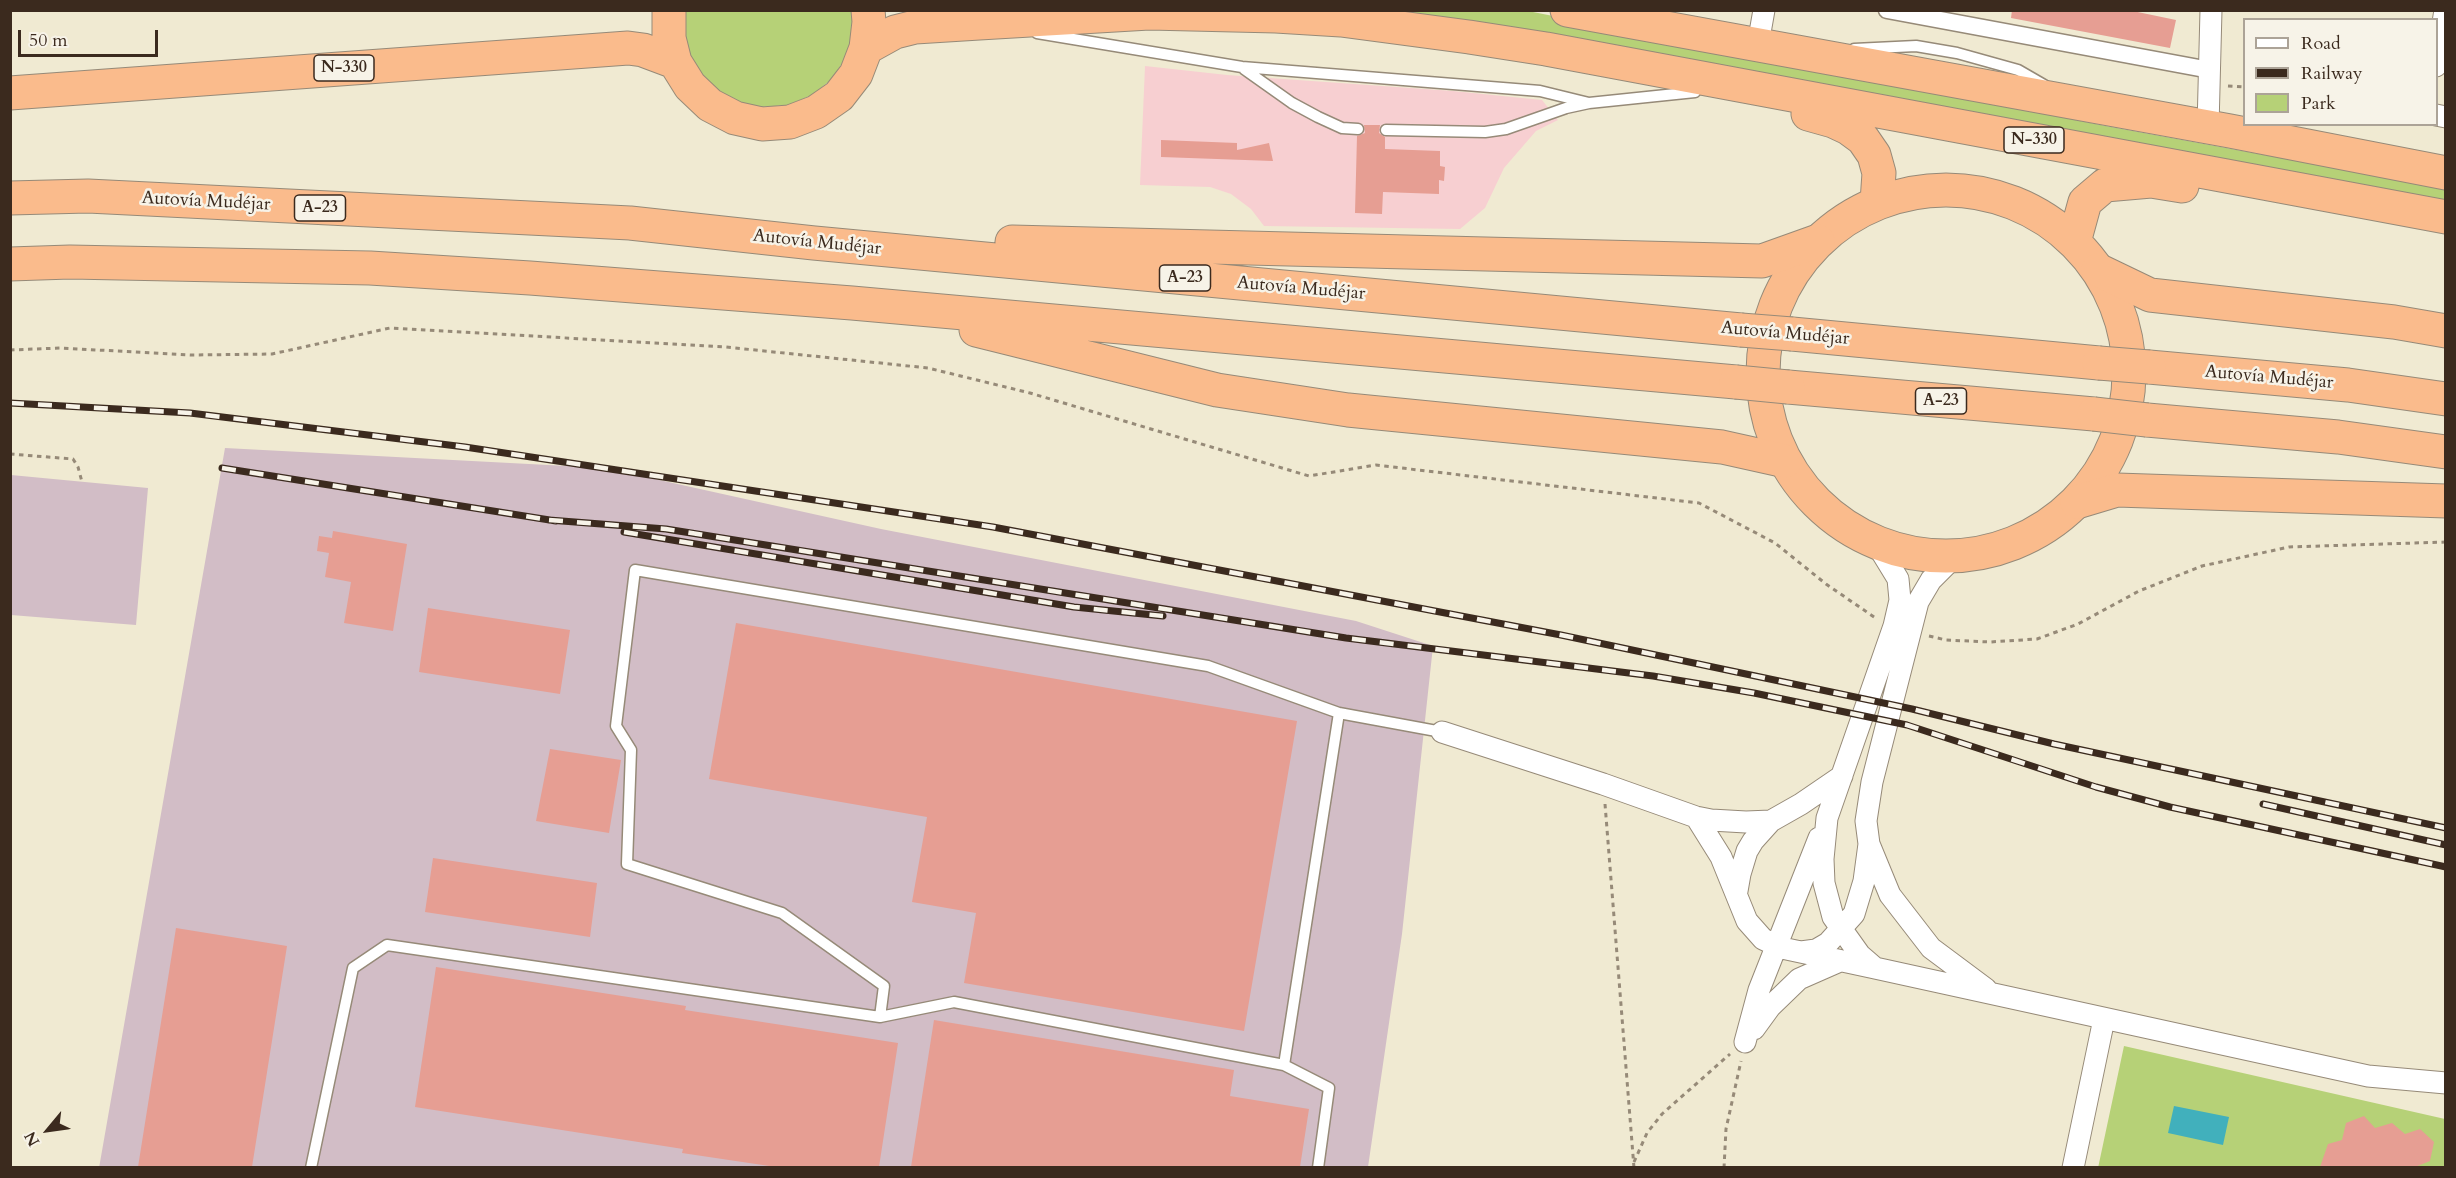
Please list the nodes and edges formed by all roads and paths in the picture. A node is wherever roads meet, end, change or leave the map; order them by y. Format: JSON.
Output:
{"nodes":[{"id":1,"x":669,"y":10,"type":"edge"},
{"id":2,"x":868,"y":10,"type":"edge"},
{"id":3,"x":1567,"y":10,"type":"edge"},
{"id":4,"x":1764,"y":10,"type":"edge"},
{"id":5,"x":1887,"y":10,"type":"edge"},
{"id":6,"x":2211,"y":10,"type":"edge"},
{"id":7,"x":2445,"y":10,"type":"edge"},
{"id":8,"x":1682,"y":20,"type":"edge"},
{"id":9,"x":979,"y":23,"type":"junction"},
{"id":10,"x":1758,"y":44,"type":"junction"},
{"id":11,"x":866,"y":48,"type":"junction"},
{"id":12,"x":2438,"y":54,"type":"edge"},
{"id":13,"x":675,"y":62,"type":"junction"},
{"id":14,"x":1622,"y":64,"type":"junction"},
{"id":15,"x":1242,"y":67,"type":"junction"},
{"id":16,"x":2210,"y":70,"type":"junction"},
{"id":17,"x":1695,"y":92,"type":"junction"},
{"id":18,"x":10,"y":93,"type":"edge"},
{"id":19,"x":1590,"y":103,"type":"junction"},
{"id":20,"x":2208,"y":127,"type":"junction"},
{"id":21,"x":1358,"y":129,"type":"dead end"},
{"id":22,"x":1386,"y":130,"type":"dead end"},
{"id":23,"x":2445,"y":173,"type":"edge"},
{"id":24,"x":10,"y":198,"type":"edge"},
{"id":25,"x":1877,"y":202,"type":"junction"},
{"id":26,"x":2445,"y":217,"type":"edge"},
{"id":27,"x":630,"y":223,"type":"junction"},
{"id":28,"x":2445,"y":235,"type":"edge"},
{"id":29,"x":1818,"y":241,"type":"junction"},
{"id":30,"x":2074,"y":242,"type":"junction"},
{"id":31,"x":10,"y":264,"type":"edge"},
{"id":32,"x":2098,"y":270,"type":"junction"},
{"id":33,"x":852,"y":303,"type":"junction"},
{"id":34,"x":2445,"y":331,"type":"edge"},
{"id":35,"x":10,"y":350,"type":"edge"},
{"id":36,"x":2445,"y":399,"type":"edge"},
{"id":37,"x":2445,"y":452,"type":"edge"},
{"id":38,"x":10,"y":454,"type":"edge"},
{"id":39,"x":1785,"y":461,"type":"junction"},
{"id":40,"x":82,"y":482,"type":"dead end"},
{"id":41,"x":2445,"y":501,"type":"edge"},
{"id":42,"x":2077,"y":502,"type":"junction"},
{"id":43,"x":2445,"y":542,"type":"edge"},
{"id":44,"x":1876,"y":543,"type":"junction"},
{"id":45,"x":1954,"y":557,"type":"junction"},
{"id":46,"x":1902,"y":629,"type":"junction"},
{"id":47,"x":1339,"y":713,"type":"junction"},
{"id":48,"x":1442,"y":732,"type":"joint"},
{"id":49,"x":1842,"y":776,"type":"junction"},
{"id":50,"x":1603,"y":784,"type":"junction"},
{"id":51,"x":1696,"y":817,"type":"junction"},
{"id":52,"x":1827,"y":818,"type":"junction"},
{"id":53,"x":1771,"y":821,"type":"junction"},
{"id":54,"x":1869,"y":844,"type":"junction"},
{"id":55,"x":1737,"y":897,"type":"junction"},
{"id":56,"x":1841,"y":931,"type":"junction"},
{"id":57,"x":1777,"y":946,"type":"junction"},
{"id":58,"x":1798,"y":952,"type":"junction"},
{"id":59,"x":1840,"y":961,"type":"junction"},
{"id":60,"x":1875,"y":968,"type":"junction"},
{"id":61,"x":1991,"y":993,"type":"junction"},
{"id":62,"x":880,"y":1017,"type":"junction"},
{"id":63,"x":2104,"y":1019,"type":"junction"},
{"id":64,"x":1745,"y":1042,"type":"junction"},
{"id":65,"x":1284,"y":1065,"type":"junction"},
{"id":66,"x":2445,"y":1083,"type":"edge"},
{"id":67,"x":1634,"y":1162,"type":"junction"},
{"id":68,"x":311,"y":1167,"type":"edge"},
{"id":69,"x":1318,"y":1167,"type":"edge"},
{"id":70,"x":1634,"y":1167,"type":"edge"},
{"id":71,"x":1724,"y":1167,"type":"edge"},
{"id":72,"x":2073,"y":1167,"type":"edge"}],
"edges":[{"from":1,"to":13,"type":"highway"},
{"from":2,"to":11,"type":"highway"},
{"from":3,"to":8,"type":"highway","number":"N-330"},
{"from":4,"to":10,"type":"street"},
{"from":5,"to":16,"type":"street"},
{"from":6,"to":16,"type":"street"},
{"from":7,"to":12,"type":"street"},
{"from":8,"to":10,"type":"highway","number":"N-330"},
{"from":9,"to":11,"type":"highway","number":"N-330"},
{"from":9,"to":14,"type":"highway","number":"N-330"},
{"from":9,"to":15,"type":"lane"},
{"from":10,"to":20,"type":"highway","number":"N-330"},
{"from":11,"to":13,"type":"highway"},
{"from":13,"to":18,"type":"highway","number":"N-330"},
{"from":14,"to":17,"type":"highway"},
{"from":14,"to":26,"type":"highway","number":"N-330"},
{"from":15,"to":19,"type":"lane"},
{"from":15,"to":21,"type":"lane"},
{"from":16,"to":20,"type":"street"},
{"from":17,"to":19,"type":"lane"},
{"from":17,"to":25,"type":"highway"},
{"from":19,"to":22,"type":"lane"},
{"from":20,"to":23,"type":"highway","number":"N-330"},
{"from":24,"to":27,"type":"highway","name":"Autovía Mudéjar","number":"A-23"},
{"from":25,"to":29,"type":"highway"},
{"from":25,"to":30,"type":"highway"},
{"from":27,"to":29,"type":"highway"},
{"from":27,"to":36,"type":"highway","name":"Autovía Mudéjar","number":"A-23","bridge":true},
{"from":28,"to":30,"type":"highway"},
{"from":29,"to":39,"type":"highway"},
{"from":30,"to":32,"type":"highway"},
{"from":31,"to":33,"type":"highway","number":"A-23"},
{"from":32,"to":34,"type":"highway"},
{"from":32,"to":42,"type":"highway"},
{"from":33,"to":37,"type":"highway","number":"A-23","bridge":true},
{"from":33,"to":39,"type":"highway"},
{"from":35,"to":46,"type":"path"},
{"from":38,"to":40,"type":"path"},
{"from":39,"to":44,"type":"highway"},
{"from":41,"to":42,"type":"highway"},
{"from":42,"to":45,"type":"highway"},
{"from":43,"to":46,"type":"path"},
{"from":44,"to":45,"type":"highway"},
{"from":44,"to":46,"type":"street"},
{"from":45,"to":46,"type":"street"},
{"from":46,"to":49,"type":"street"},
{"from":46,"to":54,"type":"street"},
{"from":47,"to":48,"type":"lane"},
{"from":47,"to":62,"type":"lane"},
{"from":47,"to":65,"type":"lane"},
{"from":48,"to":50,"type":"street"},
{"from":49,"to":52,"type":"street"},
{"from":49,"to":53,"type":"street"},
{"from":50,"to":51,"type":"street"},
{"from":50,"to":67,"type":"path"},
{"from":51,"to":53,"type":"street"},
{"from":51,"to":55,"type":"street"},
{"from":52,"to":56,"type":"street"},
{"from":52,"to":57,"type":"street"},
{"from":53,"to":55,"type":"street"},
{"from":54,"to":56,"type":"street"},
{"from":54,"to":61,"type":"street"},
{"from":55,"to":57,"type":"street"},
{"from":56,"to":58,"type":"street"},
{"from":56,"to":60,"type":"street"},
{"from":57,"to":58,"type":"street"},
{"from":57,"to":64,"type":"street"},
{"from":58,"to":59,"type":"street"},
{"from":59,"to":60,"type":"street"},
{"from":59,"to":64,"type":"street"},
{"from":60,"to":61,"type":"street"},
{"from":61,"to":63,"type":"street"},
{"from":62,"to":65,"type":"lane"},
{"from":62,"to":68,"type":"lane"},
{"from":63,"to":66,"type":"street"},
{"from":63,"to":72,"type":"street"},
{"from":64,"to":67,"type":"path"},
{"from":64,"to":71,"type":"path"},
{"from":65,"to":69,"type":"lane"},
{"from":67,"to":70,"type":"path"}]}
